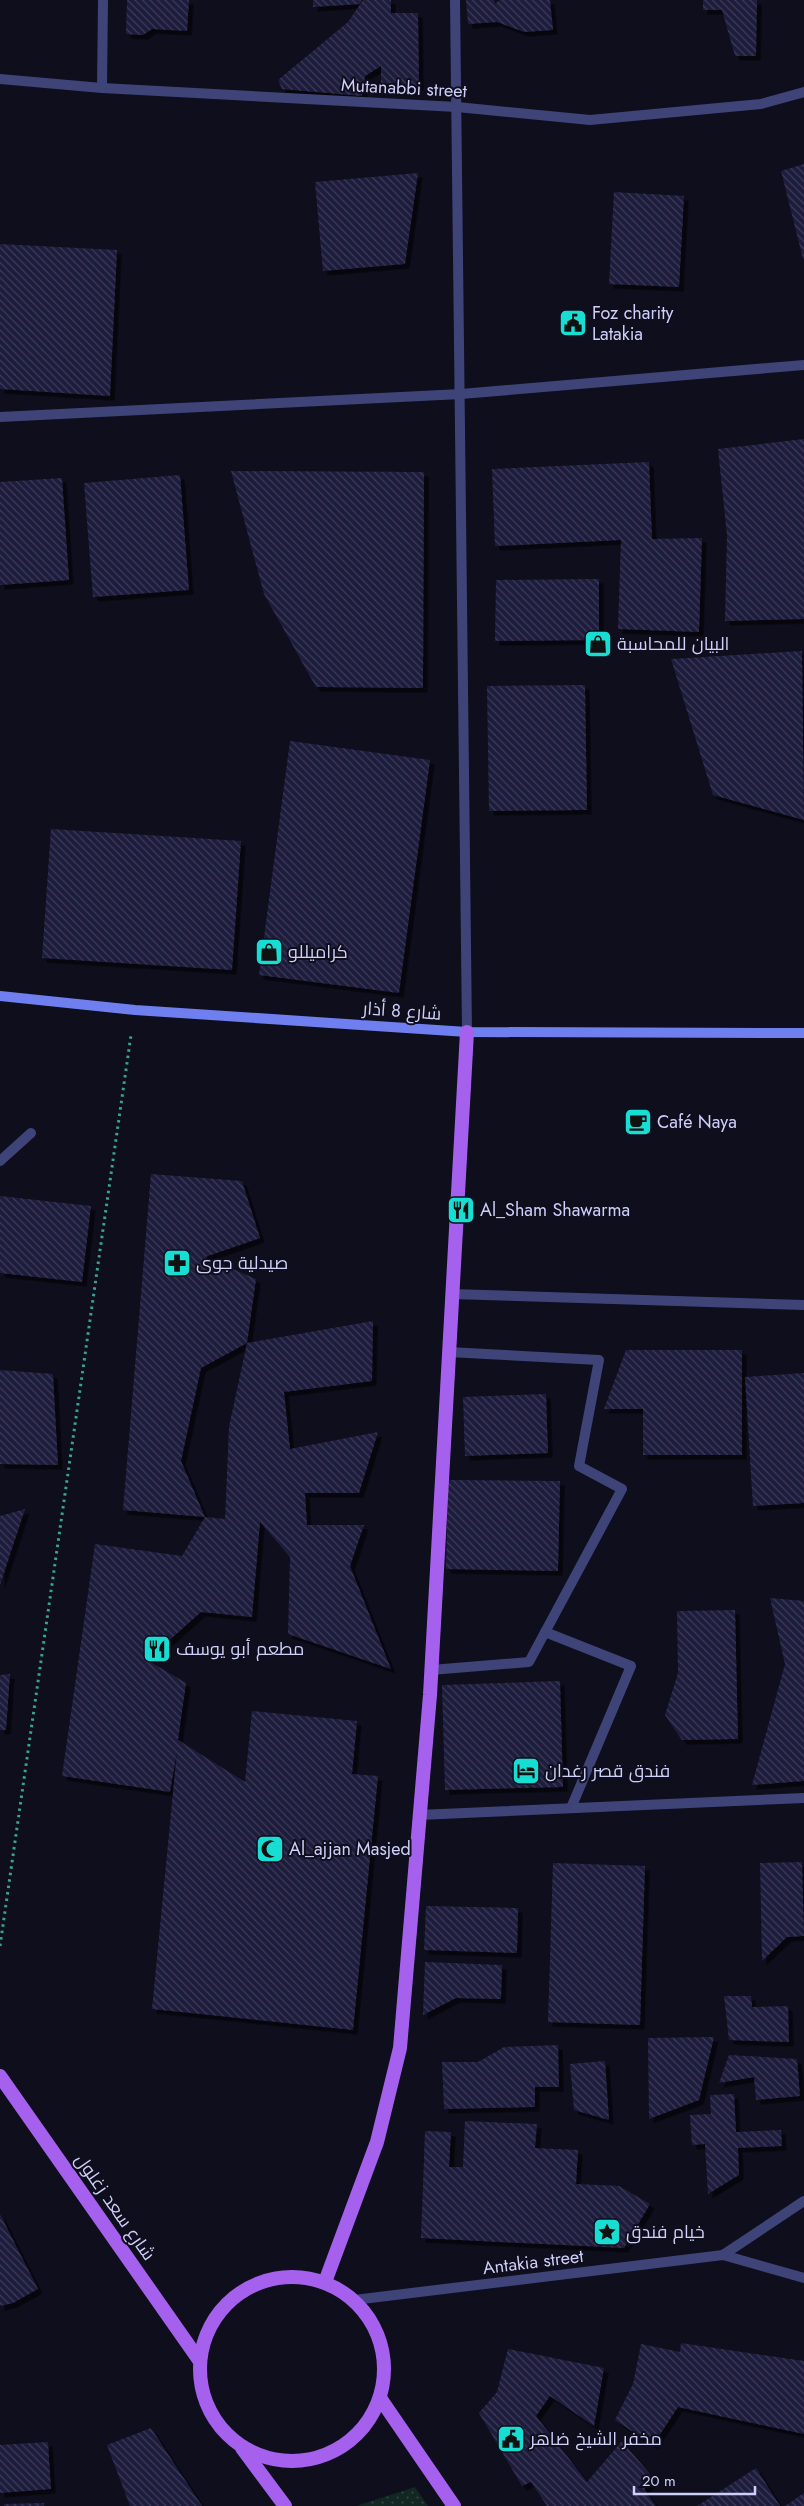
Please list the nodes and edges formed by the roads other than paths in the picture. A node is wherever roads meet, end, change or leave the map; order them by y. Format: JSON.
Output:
{"nodes":[{"id":1,"x":103,"y":0,"type":"edge"},
{"id":2,"x":455,"y":0,"type":"edge"},
{"id":3,"x":0,"y":79,"type":"edge"},
{"id":4,"x":102,"y":88,"type":"junction"},
{"id":5,"x":804,"y":92,"type":"edge"},
{"id":6,"x":457,"y":107,"type":"junction"},
{"id":7,"x":804,"y":365,"type":"edge"},
{"id":8,"x":461,"y":394,"type":"junction"},
{"id":9,"x":0,"y":417,"type":"edge"},
{"id":10,"x":0,"y":996,"type":"edge"},
{"id":11,"x":467,"y":1032,"type":"junction"},
{"id":12,"x":804,"y":1033,"type":"edge"},
{"id":13,"x":31,"y":1133,"type":"dead end"},
{"id":14,"x":0,"y":1161,"type":"edge"},
{"id":15,"x":451,"y":1294,"type":"junction"},
{"id":16,"x":804,"y":1306,"type":"edge"},
{"id":17,"x":448,"y":1352,"type":"junction"},
{"id":18,"x":545,"y":1632,"type":"junction"},
{"id":19,"x":431,"y":1670,"type":"junction"},
{"id":20,"x":804,"y":1798,"type":"edge"},
{"id":21,"x":572,"y":1808,"type":"junction"},
{"id":22,"x":419,"y":1815,"type":"junction"},
{"id":23,"x":0,"y":2076,"type":"edge"},
{"id":24,"x":804,"y":2201,"type":"edge"},
{"id":25,"x":723,"y":2255,"type":"junction"},
{"id":26,"x":804,"y":2278,"type":"edge"},
{"id":27,"x":325,"y":2282,"type":"junction"},
{"id":28,"x":354,"y":2300,"type":"junction"},
{"id":29,"x":199,"y":2360,"type":"junction"},
{"id":30,"x":380,"y":2398,"type":"junction"},
{"id":31,"x":241,"y":2447,"type":"junction"},
{"id":32,"x":284,"y":2506,"type":"edge"},
{"id":33,"x":454,"y":2506,"type":"edge"}],
"edges":[{"from":1,"to":4,"type":"street"},
{"from":2,"to":6,"type":"street"},
{"from":3,"to":4,"type":"street","name":"Mutanabbi street"},
{"from":4,"to":6,"type":"street","name":"Mutanabbi street"},
{"from":5,"to":6,"type":"street","name":"Mutanabbi street"},
{"from":6,"to":8,"type":"street"},
{"from":7,"to":8,"type":"street"},
{"from":8,"to":9,"type":"street"},
{"from":8,"to":11,"type":"street"},
{"from":10,"to":11,"type":"main road","name":"شارع 8 أذار"},
{"from":11,"to":12,"type":"main road","name":"شارع 8 أذار"},
{"from":11,"to":15,"type":"main road"},
{"from":13,"to":14,"type":"street"},
{"from":15,"to":16,"type":"street"},
{"from":15,"to":17,"type":"main road"},
{"from":17,"to":18,"type":"street"},
{"from":17,"to":19,"type":"main road"},
{"from":18,"to":19,"type":"street"},
{"from":18,"to":21,"type":"street"},
{"from":19,"to":22,"type":"main road"},
{"from":20,"to":21,"type":"street"},
{"from":21,"to":22,"type":"street"},
{"from":22,"to":27,"type":"main road"},
{"from":23,"to":29,"type":"main road","name":"شارع سعد زغلول"},
{"from":24,"to":25,"type":"street"},
{"from":25,"to":26,"type":"street","name":"Antakia street"},
{"from":25,"to":28,"type":"street","name":"Antakia street"},
{"from":27,"to":28,"type":"main road"},
{"from":27,"to":29,"type":"main road"},
{"from":28,"to":30,"type":"main road"},
{"from":29,"to":31,"type":"main road"},
{"from":30,"to":31,"type":"main road"},
{"from":30,"to":33,"type":"main road"},
{"from":31,"to":32,"type":"main road"}]}
